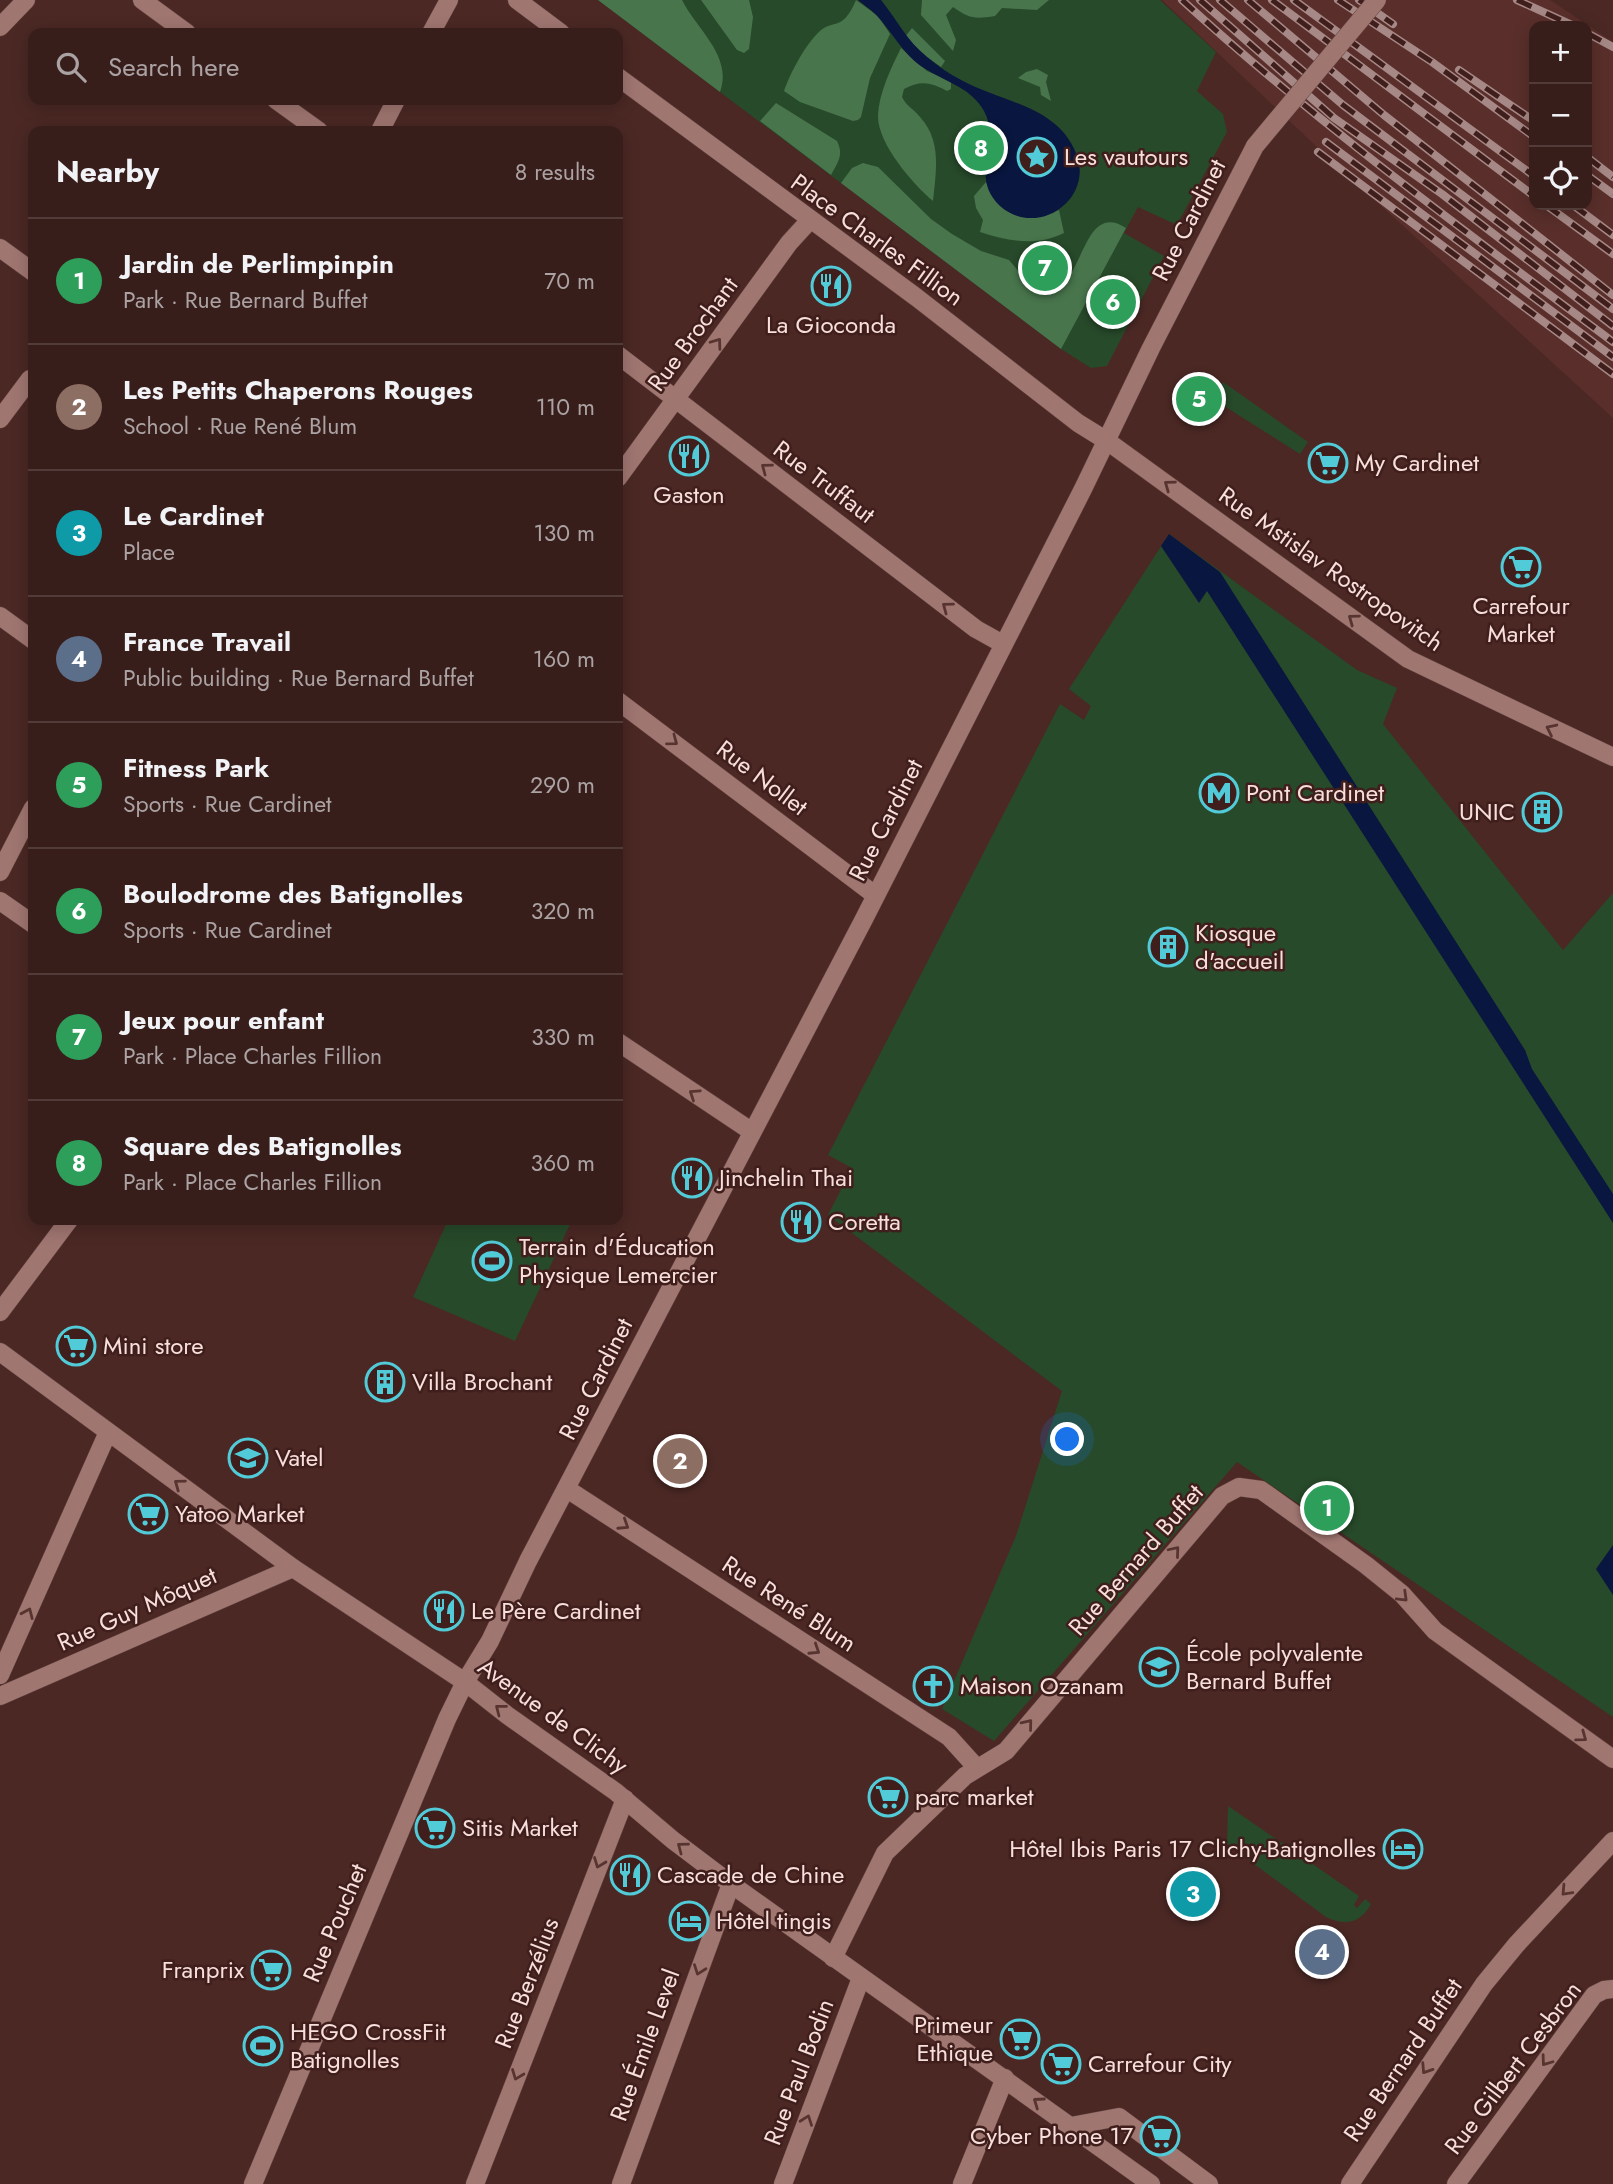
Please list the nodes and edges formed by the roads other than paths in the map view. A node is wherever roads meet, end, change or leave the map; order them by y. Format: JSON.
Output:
{"nodes":[{"id":1,"x":26,"y":0,"type":"edge"},
{"id":2,"x":142,"y":0,"type":"edge"},
{"id":3,"x":449,"y":0,"type":"edge"},
{"id":4,"x":517,"y":0,"type":"edge"},
{"id":5,"x":1377,"y":0,"type":"edge"},
{"id":6,"x":0,"y":27,"type":"edge"},
{"id":7,"x":180,"y":28,"type":"edge"},
{"id":8,"x":434,"y":28,"type":"edge"},
{"id":9,"x":554,"y":28,"type":"edge"},
{"id":10,"x":623,"y":81,"type":"edge"},
{"id":11,"x":283,"y":105,"type":"edge"},
{"id":12,"x":393,"y":105,"type":"edge"},
{"id":13,"x":312,"y":126,"type":"edge"},
{"id":14,"x":383,"y":126,"type":"edge"},
{"id":15,"x":810,"y":220,"type":"junction"},
{"id":16,"x":0,"y":248,"type":"edge"},
{"id":17,"x":28,"y":268,"type":"edge"},
{"id":18,"x":623,"y":359,"type":"edge"},
{"id":19,"x":28,"y":382,"type":"edge"},
{"id":20,"x":677,"y":398,"type":"junction"},
{"id":21,"x":0,"y":419,"type":"edge"},
{"id":22,"x":1107,"y":441,"type":"junction"},
{"id":23,"x":623,"y":471,"type":"edge"},
{"id":24,"x":0,"y":616,"type":"edge"},
{"id":25,"x":28,"y":636,"type":"edge"},
{"id":26,"x":1003,"y":644,"type":"junction"},
{"id":27,"x":623,"y":705,"type":"edge"},
{"id":28,"x":1613,"y":757,"type":"edge"},
{"id":29,"x":28,"y":818,"type":"edge"},
{"id":30,"x":0,"y":872,"type":"edge"},
{"id":31,"x":875,"y":895,"type":"junction"},
{"id":32,"x":0,"y":901,"type":"edge"},
{"id":33,"x":28,"y":921,"type":"edge"},
{"id":34,"x":623,"y":1045,"type":"edge"},
{"id":35,"x":751,"y":1131,"type":"junction"},
{"id":36,"x":65,"y":1225,"type":"edge"},
{"id":37,"x":0,"y":1312,"type":"edge"},
{"id":38,"x":0,"y":1352,"type":"edge"},
{"id":39,"x":108,"y":1432,"type":"junction"},
{"id":40,"x":567,"y":1489,"type":"junction"},
{"id":41,"x":293,"y":1568,"type":"junction"},
{"id":42,"x":0,"y":1675,"type":"edge"},
{"id":43,"x":465,"y":1682,"type":"junction"},
{"id":44,"x":0,"y":1696,"type":"edge"},
{"id":45,"x":1613,"y":1759,"type":"edge"},
{"id":46,"x":977,"y":1768,"type":"junction"},
{"id":47,"x":625,"y":1799,"type":"junction"},
{"id":48,"x":1613,"y":1841,"type":"edge"},
{"id":49,"x":731,"y":1884,"type":"junction"},
{"id":50,"x":833,"y":1958,"type":"junction"},
{"id":51,"x":861,"y":1978,"type":"junction"},
{"id":52,"x":1613,"y":1989,"type":"edge"},
{"id":53,"x":1005,"y":2078,"type":"junction"},
{"id":54,"x":1072,"y":2126,"type":"junction"},
{"id":55,"x":253,"y":2184,"type":"edge"},
{"id":56,"x":475,"y":2184,"type":"edge"},
{"id":57,"x":621,"y":2184,"type":"edge"},
{"id":58,"x":783,"y":2184,"type":"edge"},
{"id":59,"x":962,"y":2184,"type":"edge"},
{"id":60,"x":1151,"y":2184,"type":"edge"},
{"id":61,"x":1209,"y":2184,"type":"edge"},
{"id":62,"x":1350,"y":2184,"type":"edge"},
{"id":63,"x":1456,"y":2184,"type":"edge"}],
"edges":[{"from":1,"to":6,"type":"street"},
{"from":2,"to":7,"type":"street"},
{"from":3,"to":8,"type":"street"},
{"from":4,"to":9,"type":"street"},
{"from":5,"to":22,"type":"street","name":"Rue Cardinet","bridge":true},
{"from":10,"to":15,"type":"street","name":"Place Charles Fillion"},
{"from":11,"to":13,"type":"street"},
{"from":12,"to":14,"type":"street"},
{"from":20,"to":15,"type":"street","name":"Rue Brochant","one_way":true},
{"from":15,"to":22,"type":"street","name":"Place Charles Fillion"},
{"from":16,"to":17,"type":"street"},
{"from":18,"to":20,"type":"street","name":"Rue Truffaut"},
{"from":19,"to":21,"type":"street"},
{"from":20,"to":23,"type":"street","name":"Rue Brochant"},
{"from":26,"to":20,"type":"street","name":"Rue Truffaut","one_way":true},
{"from":22,"to":26,"type":"street","name":"Rue Cardinet"},
{"from":28,"to":22,"type":"street","name":"Rue Mstislav Rostropovitch","one_way":true},
{"from":24,"to":25,"type":"street"},
{"from":26,"to":31,"type":"street","name":"Rue Cardinet"},
{"from":27,"to":31,"type":"street","name":"Rue Nollet","one_way":true},
{"from":29,"to":30,"type":"street"},
{"from":31,"to":35,"type":"street","name":"Rue Cardinet"},
{"from":32,"to":33,"type":"street"},
{"from":35,"to":34,"type":"street","one_way":true},
{"from":35,"to":40,"type":"street","name":"Rue Cardinet"},
{"from":36,"to":37,"type":"street"},
{"from":38,"to":39,"type":"street","name":"Avenue de Clichy"},
{"from":41,"to":39,"type":"street","name":"Avenue de Clichy","one_way":true},
{"from":42,"to":39,"type":"street","one_way":true},
{"from":40,"to":43,"type":"street","name":"Rue Cardinet"},
{"from":40,"to":46,"type":"street","name":"Rue René Blum","one_way":true},
{"from":41,"to":43,"type":"street","name":"Avenue de Clichy"},
{"from":41,"to":44,"type":"street","name":"Rue Guy Môquet"},
{"from":47,"to":43,"type":"street","name":"Avenue de Clichy","one_way":true},
{"from":43,"to":55,"type":"street","name":"Rue Pouchet"},
{"from":46,"to":45,"type":"street","name":"Rue Bernard Buffet","one_way":true},
{"from":46,"to":50,"type":"street","name":"Rue Bernard Buffet"},
{"from":49,"to":47,"type":"street","name":"Avenue de Clichy","one_way":true},
{"from":47,"to":56,"type":"street","name":"Rue Berzélius","one_way":true},
{"from":48,"to":62,"type":"street","name":"Rue Bernard Buffet","one_way":true},
{"from":49,"to":50,"type":"street","name":"Avenue de Clichy"},
{"from":49,"to":57,"type":"street","name":"Rue Émile Level","one_way":true},
{"from":50,"to":51,"type":"street","name":"Avenue de Clichy"},
{"from":51,"to":53,"type":"street","name":"Avenue de Clichy"},
{"from":58,"to":51,"type":"street","name":"Rue Paul Bodin","one_way":true},
{"from":52,"to":63,"type":"street","name":"Rue Gilbert Cesbron","one_way":true},
{"from":54,"to":53,"type":"street","name":"Avenue de Clichy","one_way":true},
{"from":53,"to":59,"type":"street"},
{"from":54,"to":60,"type":"street","name":"Avenue de Clichy"},
{"from":54,"to":61,"type":"street"}]}
